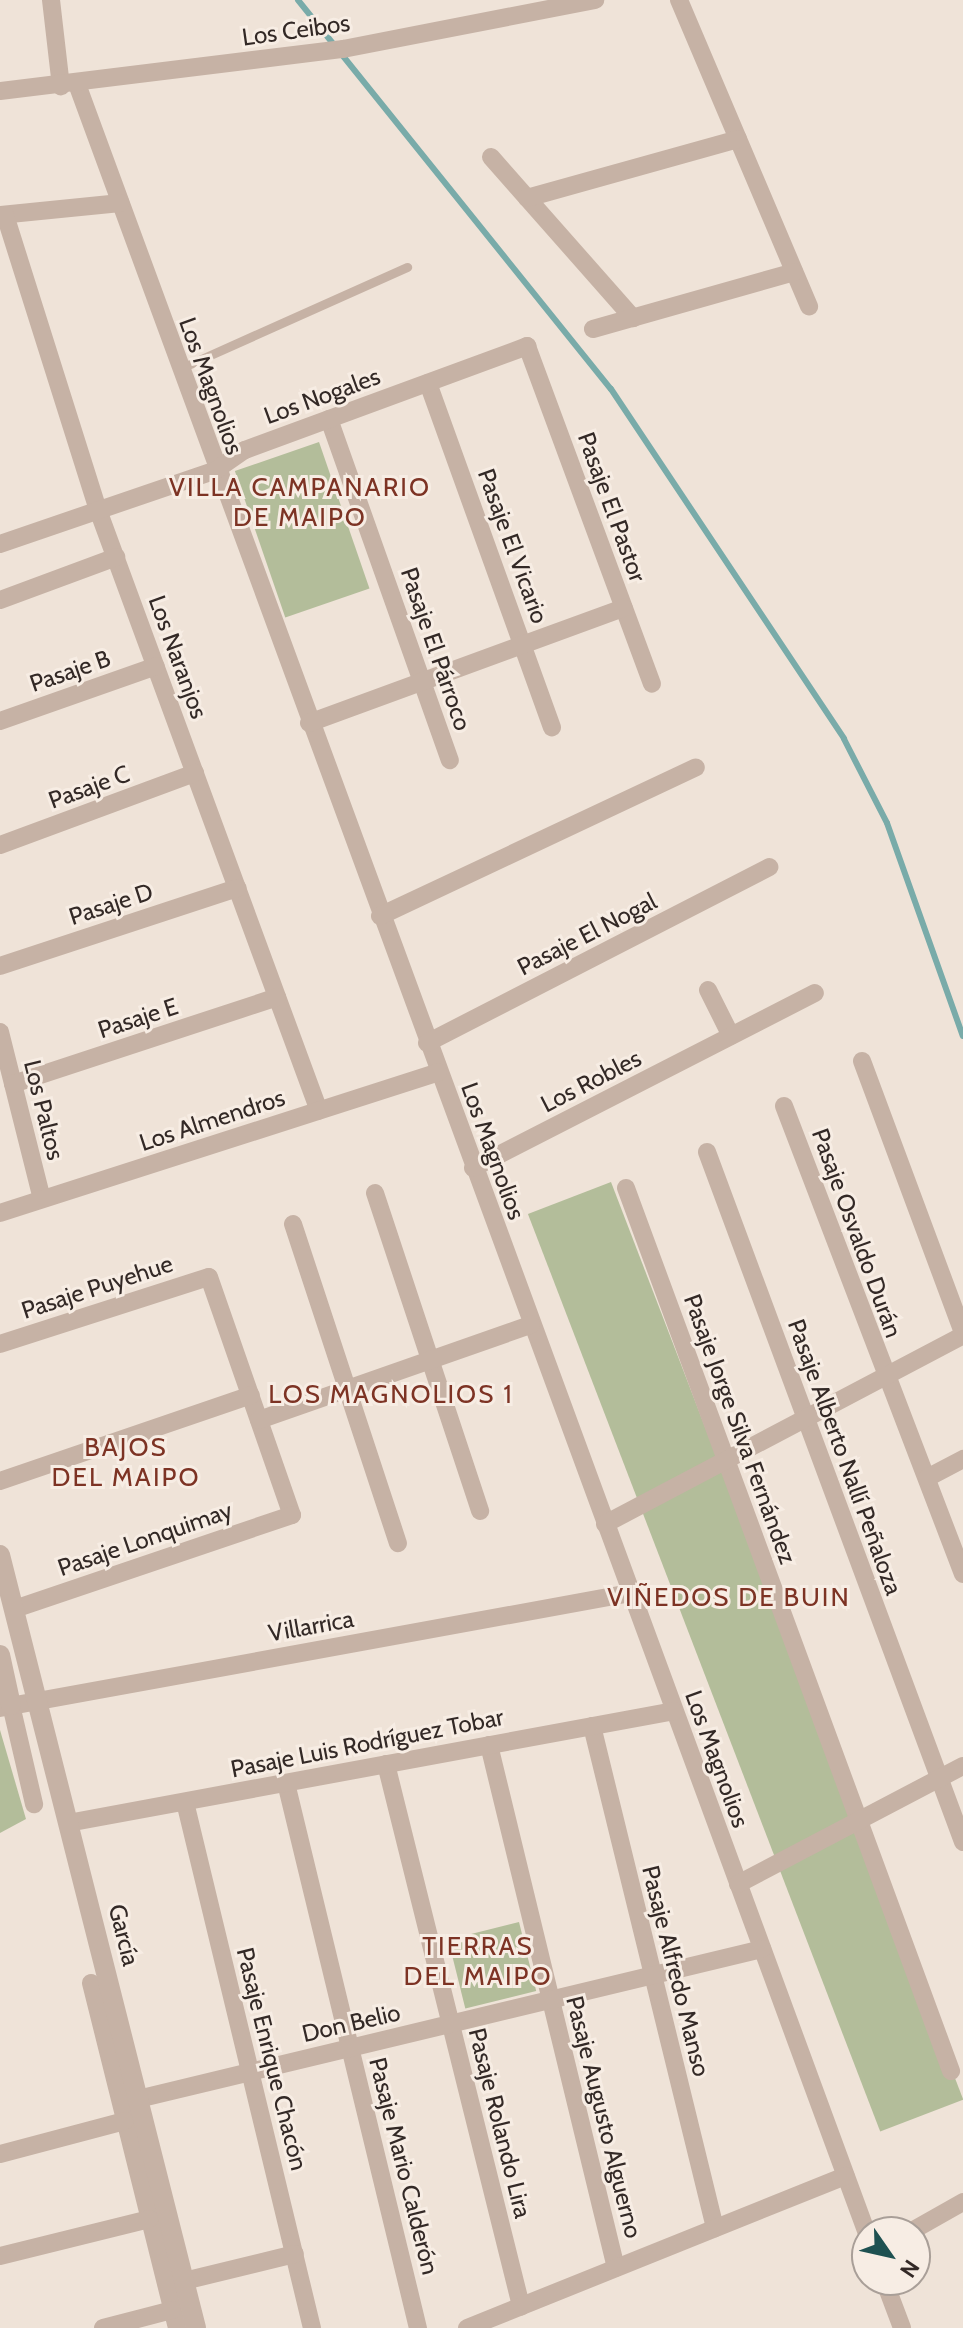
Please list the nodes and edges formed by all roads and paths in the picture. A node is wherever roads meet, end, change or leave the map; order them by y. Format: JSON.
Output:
{"nodes":[{"id":1,"x":51,"y":0,"type":"edge"},
{"id":2,"x":595,"y":0,"type":"edge"},
{"id":3,"x":679,"y":0,"type":"edge"},
{"id":4,"x":69,"y":85,"type":"junction"},
{"id":5,"x":0,"y":91,"type":"edge"},
{"id":6,"x":738,"y":139,"type":"junction"},
{"id":7,"x":491,"y":157,"type":"dead end"},
{"id":8,"x":527,"y":198,"type":"junction"},
{"id":9,"x":120,"y":203,"type":"junction"},
{"id":10,"x":3,"y":215,"type":"edge"},
{"id":11,"x":407,"y":267,"type":"dead end"},
{"id":12,"x":794,"y":272,"type":"junction"},
{"id":13,"x":809,"y":307,"type":"dead end"},
{"id":14,"x":633,"y":318,"type":"junction"},
{"id":15,"x":593,"y":329,"type":"dead end"},
{"id":16,"x":527,"y":346,"type":"joint"},
{"id":17,"x":179,"y":369,"type":"junction"},
{"id":18,"x":428,"y":383,"type":"junction"},
{"id":19,"x":329,"y":419,"type":"junction"},
{"id":20,"x":216,"y":470,"type":"junction"},
{"id":21,"x":98,"y":510,"type":"junction"},
{"id":22,"x":0,"y":544,"type":"edge"},
{"id":23,"x":116,"y":557,"type":"junction"},
{"id":24,"x":0,"y":600,"type":"edge"},
{"id":25,"x":624,"y":608,"type":"junction"},
{"id":26,"x":522,"y":644,"type":"junction"},
{"id":27,"x":156,"y":666,"type":"junction"},
{"id":28,"x":422,"y":681,"type":"junction"},
{"id":29,"x":652,"y":684,"type":"dead end"},
{"id":30,"x":0,"y":721,"type":"edge"},
{"id":31,"x":309,"y":723,"type":"junction"},
{"id":32,"x":552,"y":727,"type":"dead end"},
{"id":33,"x":450,"y":760,"type":"dead end"},
{"id":34,"x":696,"y":767,"type":"dead end"},
{"id":35,"x":195,"y":773,"type":"junction"},
{"id":36,"x":0,"y":845,"type":"edge"},
{"id":37,"x":769,"y":867,"type":"dead end"},
{"id":38,"x":237,"y":888,"type":"junction"},
{"id":39,"x":380,"y":916,"type":"junction"},
{"id":40,"x":0,"y":966,"type":"edge"},
{"id":41,"x":708,"y":990,"type":"dead end"},
{"id":42,"x":815,"y":993,"type":"dead end"},
{"id":43,"x":277,"y":997,"type":"junction"},
{"id":44,"x":0,"y":1032,"type":"edge"},
{"id":45,"x":731,"y":1036,"type":"junction"},
{"id":46,"x":427,"y":1043,"type":"junction"},
{"id":47,"x":862,"y":1061,"type":"dead end"},
{"id":48,"x":438,"y":1072,"type":"junction"},
{"id":49,"x":13,"y":1084,"type":"junction"},
{"id":50,"x":784,"y":1106,"type":"dead end"},
{"id":51,"x":319,"y":1111,"type":"junction"},
{"id":52,"x":707,"y":1152,"type":"dead end"},
{"id":53,"x":473,"y":1168,"type":"junction"},
{"id":54,"x":626,"y":1188,"type":"dead end"},
{"id":55,"x":375,"y":1193,"type":"dead end"},
{"id":56,"x":42,"y":1199,"type":"junction"},
{"id":57,"x":0,"y":1213,"type":"edge"},
{"id":58,"x":293,"y":1224,"type":"dead end"},
{"id":59,"x":531,"y":1325,"type":"junction"},
{"id":60,"x":963,"y":1334,"type":"edge"},
{"id":61,"x":0,"y":1344,"type":"edge"},
{"id":62,"x":430,"y":1360,"type":"junction"},
{"id":63,"x":887,"y":1375,"type":"junction"},
{"id":64,"x":347,"y":1389,"type":"junction"},
{"id":65,"x":251,"y":1395,"type":"junction"},
{"id":66,"x":805,"y":1418,"type":"junction"},
{"id":67,"x":259,"y":1420,"type":"junction"},
{"id":68,"x":963,"y":1459,"type":"edge"},
{"id":69,"x":726,"y":1460,"type":"junction"},
{"id":70,"x":927,"y":1478,"type":"junction"},
{"id":71,"x":0,"y":1481,"type":"edge"},
{"id":72,"x":480,"y":1511,"type":"dead end"},
{"id":73,"x":605,"y":1524,"type":"junction"},
{"id":74,"x":398,"y":1543,"type":"dead end"},
{"id":75,"x":0,"y":1555,"type":"edge"},
{"id":76,"x":963,"y":1574,"type":"edge"},
{"id":77,"x":630,"y":1593,"type":"junction"},
{"id":78,"x":14,"y":1609,"type":"junction"},
{"id":79,"x":0,"y":1655,"type":"edge"},
{"id":80,"x":36,"y":1699,"type":"junction"},
{"id":81,"x":6,"y":1706,"type":"edge"},
{"id":82,"x":674,"y":1711,"type":"junction"},
{"id":83,"x":592,"y":1726,"type":"junction"},
{"id":84,"x":489,"y":1745,"type":"junction"},
{"id":85,"x":386,"y":1764,"type":"junction"},
{"id":86,"x":963,"y":1766,"type":"edge"},
{"id":87,"x":939,"y":1779,"type":"junction"},
{"id":88,"x":286,"y":1783,"type":"junction"},
{"id":89,"x":185,"y":1802,"type":"junction"},
{"id":90,"x":34,"y":1804,"type":"dead end"},
{"id":91,"x":858,"y":1821,"type":"junction"},
{"id":92,"x":68,"y":1823,"type":"junction"},
{"id":93,"x":963,"y":1842,"type":"edge"},
{"id":94,"x":738,"y":1884,"type":"junction"},
{"id":95,"x":762,"y":1949,"type":"junction"},
{"id":96,"x":652,"y":1976,"type":"junction"},
{"id":97,"x":91,"y":1983,"type":"dead end"},
{"id":98,"x":551,"y":2000,"type":"junction"},
{"id":99,"x":451,"y":2024,"type":"junction"},
{"id":100,"x":350,"y":2048,"type":"junction"},
{"id":101,"x":951,"y":2071,"type":"dead end"},
{"id":102,"x":250,"y":2072,"type":"junction"},
{"id":103,"x":138,"y":2099,"type":"junction"},
{"id":104,"x":125,"y":2121,"type":"junction"},
{"id":105,"x":0,"y":2154,"type":"edge"},
{"id":106,"x":846,"y":2176,"type":"junction"},
{"id":107,"x":963,"y":2202,"type":"edge"},
{"id":108,"x":860,"y":2216,"type":"edge"},
{"id":109,"x":149,"y":2219,"type":"junction"},
{"id":110,"x":931,"y":2220,"type":"edge"},
{"id":111,"x":715,"y":2228,"type":"junction"},
{"id":112,"x":295,"y":2254,"type":"junction"},
{"id":113,"x":0,"y":2256,"type":"edge"},
{"id":114,"x":616,"y":2268,"type":"junction"},
{"id":115,"x":184,"y":2281,"type":"junction"},
{"id":116,"x":890,"y":2296,"type":"edge"},
{"id":117,"x":521,"y":2306,"type":"junction"},
{"id":118,"x":174,"y":2319,"type":"edge"},
{"id":119,"x":103,"y":2328,"type":"edge"},
{"id":120,"x":196,"y":2328,"type":"edge"},
{"id":121,"x":312,"y":2328,"type":"edge"},
{"id":122,"x":418,"y":2328,"type":"edge"},
{"id":123,"x":467,"y":2328,"type":"edge"},
{"id":124,"x":902,"y":2328,"type":"edge"}],
"edges":[{"from":1,"to":4,"type":"street","name":"Los Magnolios"},
{"from":2,"to":4,"type":"street","name":"Los Ceibos"},
{"from":3,"to":6,"type":"street"},
{"from":4,"to":5,"type":"street","name":"Los Ceibos"},
{"from":4,"to":9,"type":"street","name":"Los Magnolios"},
{"from":6,"to":8,"type":"street"},
{"from":6,"to":12,"type":"street"},
{"from":7,"to":8,"type":"street"},
{"from":8,"to":14,"type":"street"},
{"from":9,"to":10,"type":"street"},
{"from":9,"to":17,"type":"street","name":"Los Magnolios"},
{"from":10,"to":21,"type":"street","name":"Los Naranjos"},
{"from":11,"to":17,"type":"lane"},
{"from":12,"to":13,"type":"street"},
{"from":12,"to":14,"type":"street"},
{"from":14,"to":15,"type":"street"},
{"from":16,"to":18,"type":"street","name":"Los Nogales"},
{"from":16,"to":25,"type":"street","name":"Pasaje El Pastor"},
{"from":17,"to":20,"type":"street","name":"Los Magnolios"},
{"from":18,"to":19,"type":"street","name":"Los Nogales"},
{"from":18,"to":26,"type":"street","name":"Pasaje El Vicario"},
{"from":19,"to":20,"type":"street","name":"Los Nogales"},
{"from":19,"to":28,"type":"street","name":"Pasaje El Párroco"},
{"from":20,"to":21,"type":"street","name":"Los Nogales"},
{"from":20,"to":31,"type":"street","name":"Los Magnolios"},
{"from":21,"to":22,"type":"street","name":"Los Nogales"},
{"from":21,"to":23,"type":"street","name":"Los Naranjos"},
{"from":23,"to":24,"type":"street"},
{"from":23,"to":27,"type":"street","name":"Los Naranjos"},
{"from":25,"to":26,"type":"street"},
{"from":25,"to":29,"type":"street","name":"Pasaje El Pastor"},
{"from":26,"to":28,"type":"street"},
{"from":26,"to":32,"type":"street","name":"Pasaje El Vicario"},
{"from":27,"to":30,"type":"street","name":"Pasaje B"},
{"from":27,"to":35,"type":"street","name":"Los Naranjos"},
{"from":28,"to":31,"type":"street"},
{"from":28,"to":33,"type":"street","name":"Pasaje El Párroco"},
{"from":31,"to":39,"type":"street","name":"Los Magnolios"},
{"from":34,"to":39,"type":"street"},
{"from":35,"to":36,"type":"street","name":"Pasaje C"},
{"from":35,"to":38,"type":"street","name":"Los Naranjos"},
{"from":37,"to":46,"type":"street","name":"Pasaje El Nogal"},
{"from":38,"to":40,"type":"street","name":"Pasaje D"},
{"from":38,"to":43,"type":"street","name":"Los Naranjos"},
{"from":39,"to":46,"type":"street","name":"Los Magnolios"},
{"from":41,"to":45,"type":"street"},
{"from":42,"to":45,"type":"street","name":"Los Robles"},
{"from":43,"to":49,"type":"street","name":"Pasaje E"},
{"from":43,"to":51,"type":"street","name":"Los Naranjos"},
{"from":44,"to":49,"type":"street","name":"Los Paltos"},
{"from":45,"to":53,"type":"street","name":"Los Robles"},
{"from":46,"to":48,"type":"street","name":"Los Magnolios"},
{"from":47,"to":60,"type":"street"},
{"from":48,"to":51,"type":"street","name":"Los Almendros"},
{"from":48,"to":53,"type":"street","name":"Los Magnolios"},
{"from":49,"to":56,"type":"street","name":"Los Paltos"},
{"from":50,"to":63,"type":"street","name":"Pasaje Osvaldo Durán"},
{"from":51,"to":56,"type":"street","name":"Los Almendros"},
{"from":52,"to":66,"type":"street","name":"Pasaje Alberto Nallí Peñaloza"},
{"from":53,"to":59,"type":"street","name":"Los Magnolios"},
{"from":54,"to":69,"type":"street","name":"Pasaje Jorge Silva Fernández"},
{"from":55,"to":62,"type":"street"},
{"from":56,"to":57,"type":"street","name":"Los Almendros"},
{"from":58,"to":64,"type":"street"},
{"from":59,"to":62,"type":"street"},
{"from":59,"to":73,"type":"street","name":"Los Magnolios"},
{"from":60,"to":63,"type":"street"},
{"from":61,"to":65,"type":"street","name":"Pasaje Puyehue"},
{"from":62,"to":64,"type":"street"},
{"from":62,"to":72,"type":"street"},
{"from":63,"to":66,"type":"street"},
{"from":63,"to":70,"type":"street","name":"Pasaje Osvaldo Durán"},
{"from":64,"to":67,"type":"street"},
{"from":64,"to":74,"type":"street"},
{"from":65,"to":67,"type":"street"},
{"from":65,"to":71,"type":"street"},
{"from":66,"to":69,"type":"street"},
{"from":66,"to":87,"type":"street","name":"Pasaje Alberto Nallí Peñaloza"},
{"from":67,"to":78,"type":"street","name":"Pasaje Lonquimay"},
{"from":68,"to":70,"type":"street"},
{"from":69,"to":73,"type":"street"},
{"from":69,"to":91,"type":"street","name":"Pasaje Jorge Silva Fernández"},
{"from":70,"to":76,"type":"street","name":"Pasaje Osvaldo Durán"},
{"from":73,"to":77,"type":"street","name":"Los Magnolios"},
{"from":75,"to":78,"type":"street","name":"García"},
{"from":77,"to":80,"type":"street","name":"Villarrica"},
{"from":77,"to":82,"type":"street","name":"Los Magnolios"},
{"from":78,"to":80,"type":"street","name":"García"},
{"from":79,"to":81,"type":"street"},
{"from":80,"to":81,"type":"street","name":"Villarrica"},
{"from":80,"to":92,"type":"street","name":"García"},
{"from":81,"to":90,"type":"street"},
{"from":82,"to":83,"type":"street","name":"Pasaje Luis Rodríguez Tobar"},
{"from":82,"to":94,"type":"street","name":"Los Magnolios"},
{"from":83,"to":84,"type":"street","name":"Pasaje Luis Rodríguez Tobar"},
{"from":83,"to":96,"type":"street","name":"Pasaje Alfredo Manso"},
{"from":84,"to":85,"type":"street","name":"Pasaje Luis Rodríguez Tobar"},
{"from":84,"to":98,"type":"street","name":"Pasaje Augusto Alguerno"},
{"from":85,"to":88,"type":"street","name":"Pasaje Luis Rodríguez Tobar"},
{"from":85,"to":99,"type":"street","name":"Pasaje Rolando Lira"},
{"from":86,"to":87,"type":"street"},
{"from":87,"to":91,"type":"street"},
{"from":87,"to":93,"type":"street","name":"Pasaje Alberto Nallí Peñaloza"},
{"from":88,"to":89,"type":"street","name":"Pasaje Luis Rodríguez Tobar"},
{"from":88,"to":100,"type":"street","name":"Pasaje Mario Calderón"},
{"from":89,"to":92,"type":"street","name":"Pasaje Luis Rodríguez Tobar"},
{"from":89,"to":102,"type":"street","name":"Pasaje Enrique Chacón"},
{"from":91,"to":94,"type":"street"},
{"from":91,"to":101,"type":"street","name":"Pasaje Jorge Silva Fernández"},
{"from":92,"to":103,"type":"street","name":"García"},
{"from":94,"to":95,"type":"street","name":"Los Magnolios"},
{"from":95,"to":96,"type":"street","name":"Don Belio"},
{"from":95,"to":106,"type":"street","name":"Los Magnolios"},
{"from":96,"to":98,"type":"street","name":"Don Belio"},
{"from":96,"to":111,"type":"street","name":"Pasaje Alfredo Manso"},
{"from":97,"to":104,"type":"street","name":"García"},
{"from":98,"to":99,"type":"street","name":"Don Belio"},
{"from":98,"to":114,"type":"street","name":"Pasaje Augusto Alguerno"},
{"from":99,"to":100,"type":"street","name":"Don Belio"},
{"from":99,"to":117,"type":"street","name":"Pasaje Rolando Lira"},
{"from":100,"to":102,"type":"street","name":"Don Belio"},
{"from":100,"to":122,"type":"street","name":"Pasaje Mario Calderón"},
{"from":102,"to":103,"type":"street","name":"Don Belio"},
{"from":102,"to":112,"type":"street","name":"Pasaje Enrique Chacón"},
{"from":103,"to":115,"type":"street","name":"García"},
{"from":104,"to":105,"type":"street"},
{"from":104,"to":109,"type":"street","name":"García"},
{"from":106,"to":108,"type":"street","name":"Los Magnolios"},
{"from":106,"to":111,"type":"street"},
{"from":107,"to":110,"type":"street"},
{"from":109,"to":113,"type":"street"},
{"from":109,"to":118,"type":"street","name":"García"},
{"from":111,"to":114,"type":"street"},
{"from":112,"to":115,"type":"street"},
{"from":112,"to":121,"type":"street","name":"Pasaje Enrique Chacón"},
{"from":114,"to":117,"type":"street"},
{"from":115,"to":120,"type":"street","name":"García"},
{"from":116,"to":124,"type":"street"},
{"from":117,"to":123,"type":"street"},
{"from":118,"to":119,"type":"street"}]}
